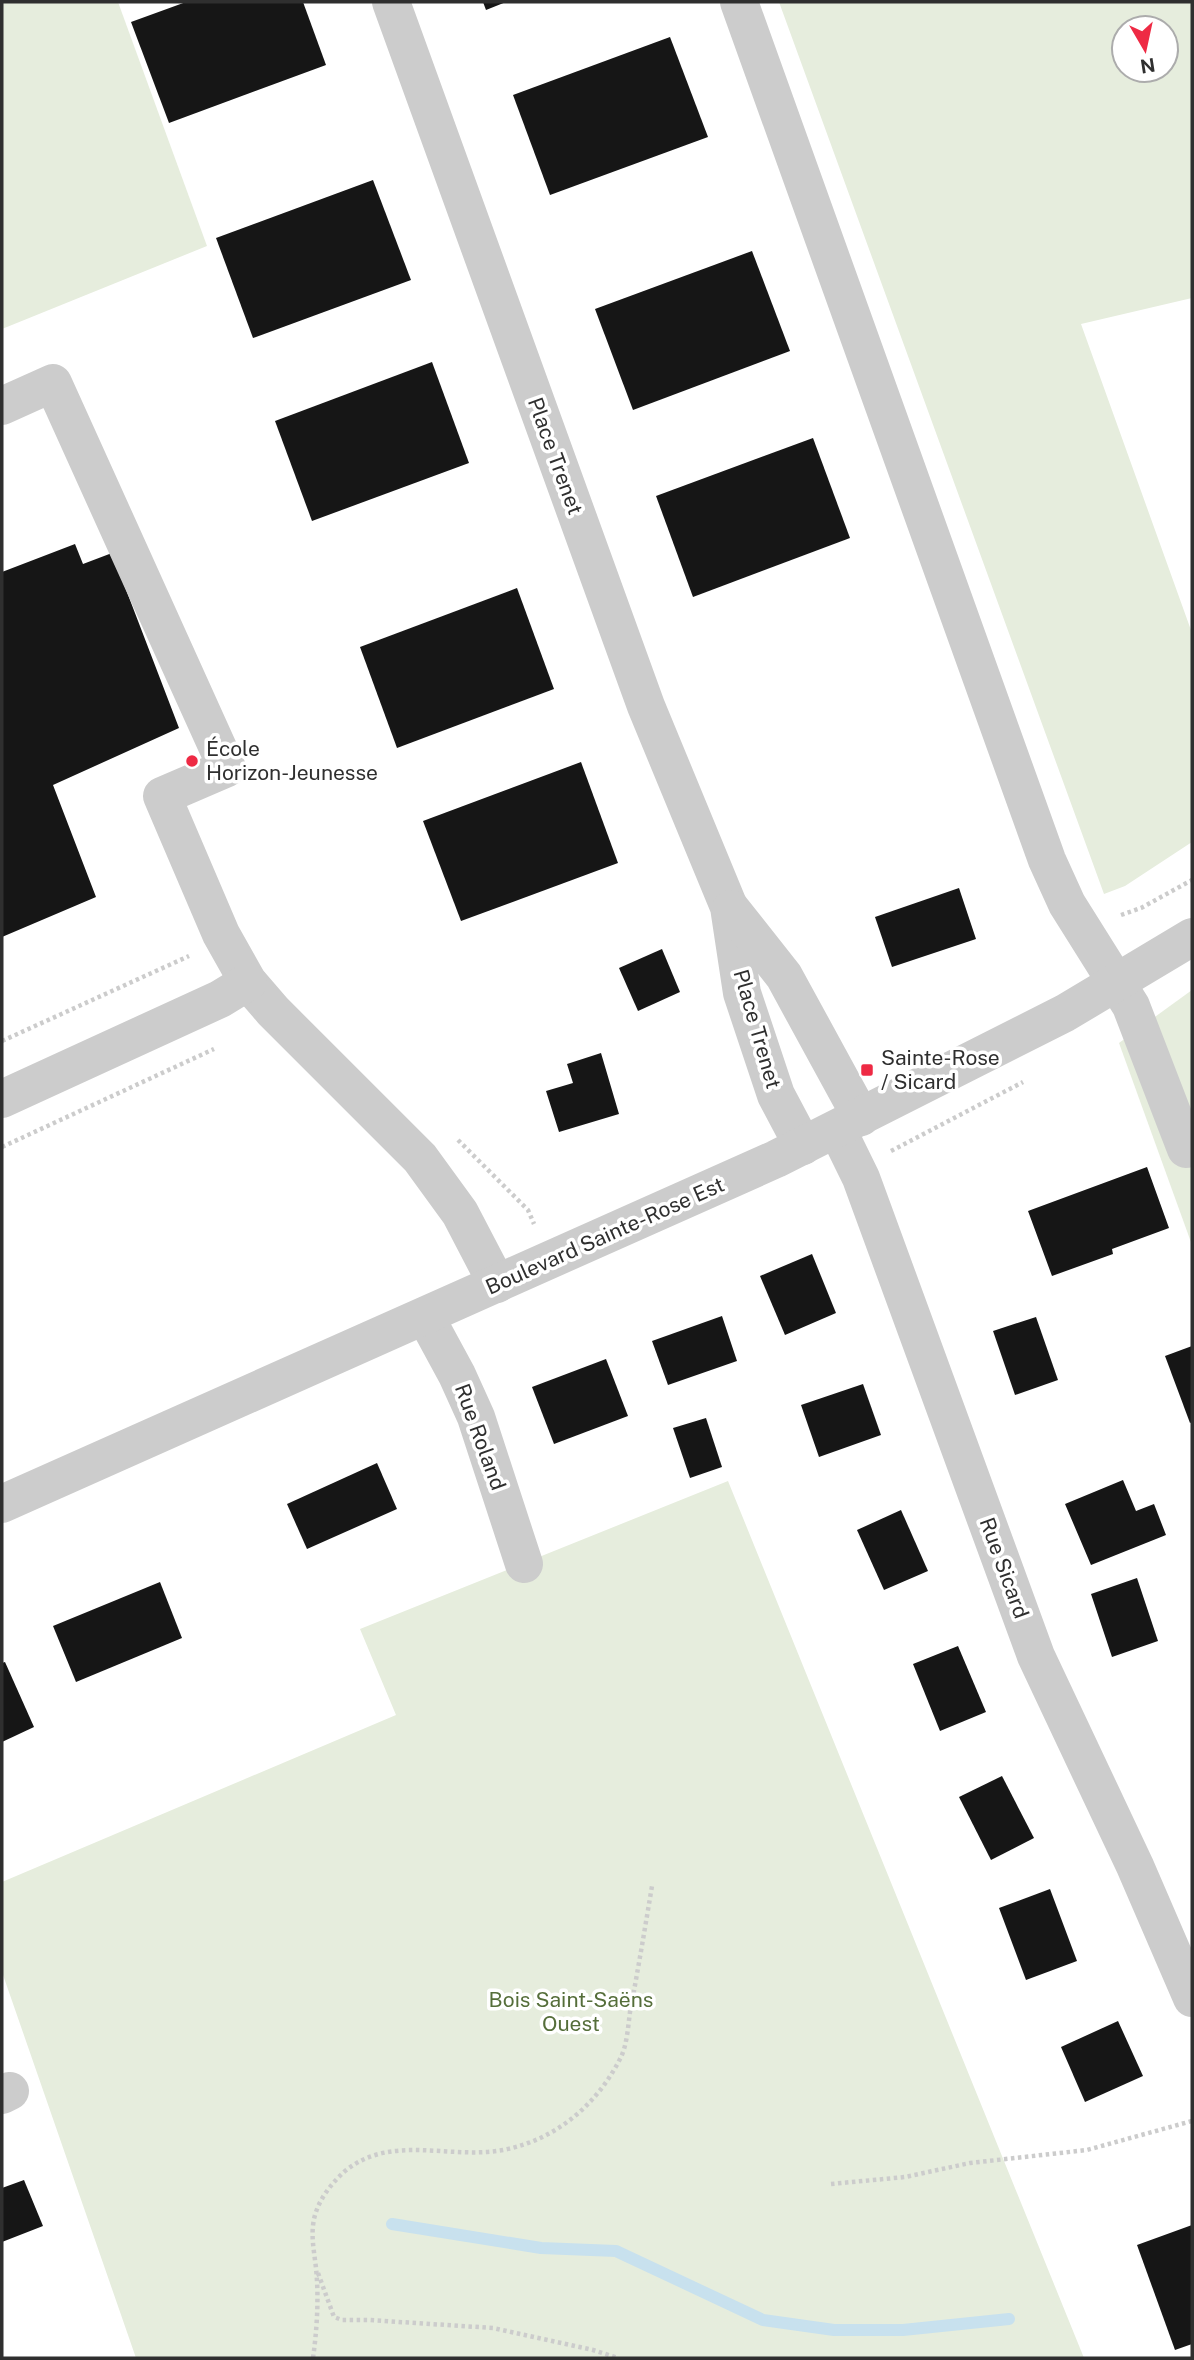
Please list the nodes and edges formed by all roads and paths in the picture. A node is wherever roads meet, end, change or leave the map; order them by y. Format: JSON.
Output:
{"nodes":[{"id":1,"x":391,"y":2,"type":"edge"},
{"id":2,"x":739,"y":2,"type":"edge"},
{"id":3,"x":2,"y":406,"type":"edge"},
{"id":4,"x":1192,"y":880,"type":"edge"},
{"id":5,"x":729,"y":907,"type":"junction"},
{"id":6,"x":1119,"y":915,"type":"dead end"},
{"id":7,"x":1192,"y":937,"type":"edge"},
{"id":8,"x":198,"y":952,"type":"dead end"},
{"id":9,"x":248,"y":982,"type":"junction"},
{"id":10,"x":1118,"y":982,"type":"junction"},
{"id":11,"x":2,"y":1041,"type":"edge"},
{"id":12,"x":215,"y":1049,"type":"dead end"},
{"id":13,"x":2,"y":1099,"type":"edge"},
{"id":14,"x":849,"y":1123,"type":"junction"},
{"id":15,"x":452,"y":1133,"type":"dead end"},
{"id":16,"x":803,"y":1146,"type":"junction"},
{"id":17,"x":2,"y":1147,"type":"edge"},
{"id":18,"x":1186,"y":1149,"type":"dead end"},
{"id":19,"x":534,"y":1225,"type":"dead end"},
{"id":20,"x":497,"y":1284,"type":"junction"},
{"id":21,"x":425,"y":1316,"type":"junction"},
{"id":22,"x":2,"y":1504,"type":"edge"},
{"id":23,"x":524,"y":1564,"type":"dead end"},
{"id":24,"x":652,"y":1886,"type":"dead end"},
{"id":25,"x":1192,"y":1998,"type":"edge"},
{"id":26,"x":1192,"y":2121,"type":"edge"},
{"id":27,"x":831,"y":2184,"type":"dead end"},
{"id":28,"x":316,"y":2269,"type":"junction"},
{"id":29,"x":313,"y":2358,"type":"edge"},
{"id":30,"x":618,"y":2358,"type":"edge"}],
"edges":[{"from":1,"to":5,"type":"street","name":"Place Trenet"},
{"from":2,"to":10,"type":"street"},
{"from":3,"to":9,"type":"street"},
{"from":4,"to":6,"type":"path"},
{"from":5,"to":14,"type":"street","name":"Place Trenet"},
{"from":5,"to":16,"type":"street","name":"Place Trenet"},
{"from":7,"to":10,"type":"street","name":"Boulevard Sainte-Rose Est"},
{"from":8,"to":11,"type":"path"},
{"from":9,"to":13,"type":"street"},
{"from":9,"to":20,"type":"street"},
{"from":10,"to":14,"type":"street","name":"Boulevard Sainte-Rose Est"},
{"from":10,"to":18,"type":"street"},
{"from":12,"to":17,"type":"path"},
{"from":14,"to":16,"type":"street","name":"Boulevard Sainte-Rose Est"},
{"from":14,"to":25,"type":"street","name":"Rue Sicard"},
{"from":15,"to":19,"type":"path"},
{"from":16,"to":20,"type":"street","name":"Boulevard Sainte-Rose Est"},
{"from":20,"to":21,"type":"street","name":"Boulevard Sainte-Rose Est"},
{"from":21,"to":22,"type":"street","name":"Boulevard Sainte-Rose Est"},
{"from":21,"to":23,"type":"street","name":"Rue Roland"},
{"from":24,"to":28,"type":"path"},
{"from":26,"to":27,"type":"path"},
{"from":28,"to":29,"type":"path"},
{"from":28,"to":30,"type":"path"}]}
